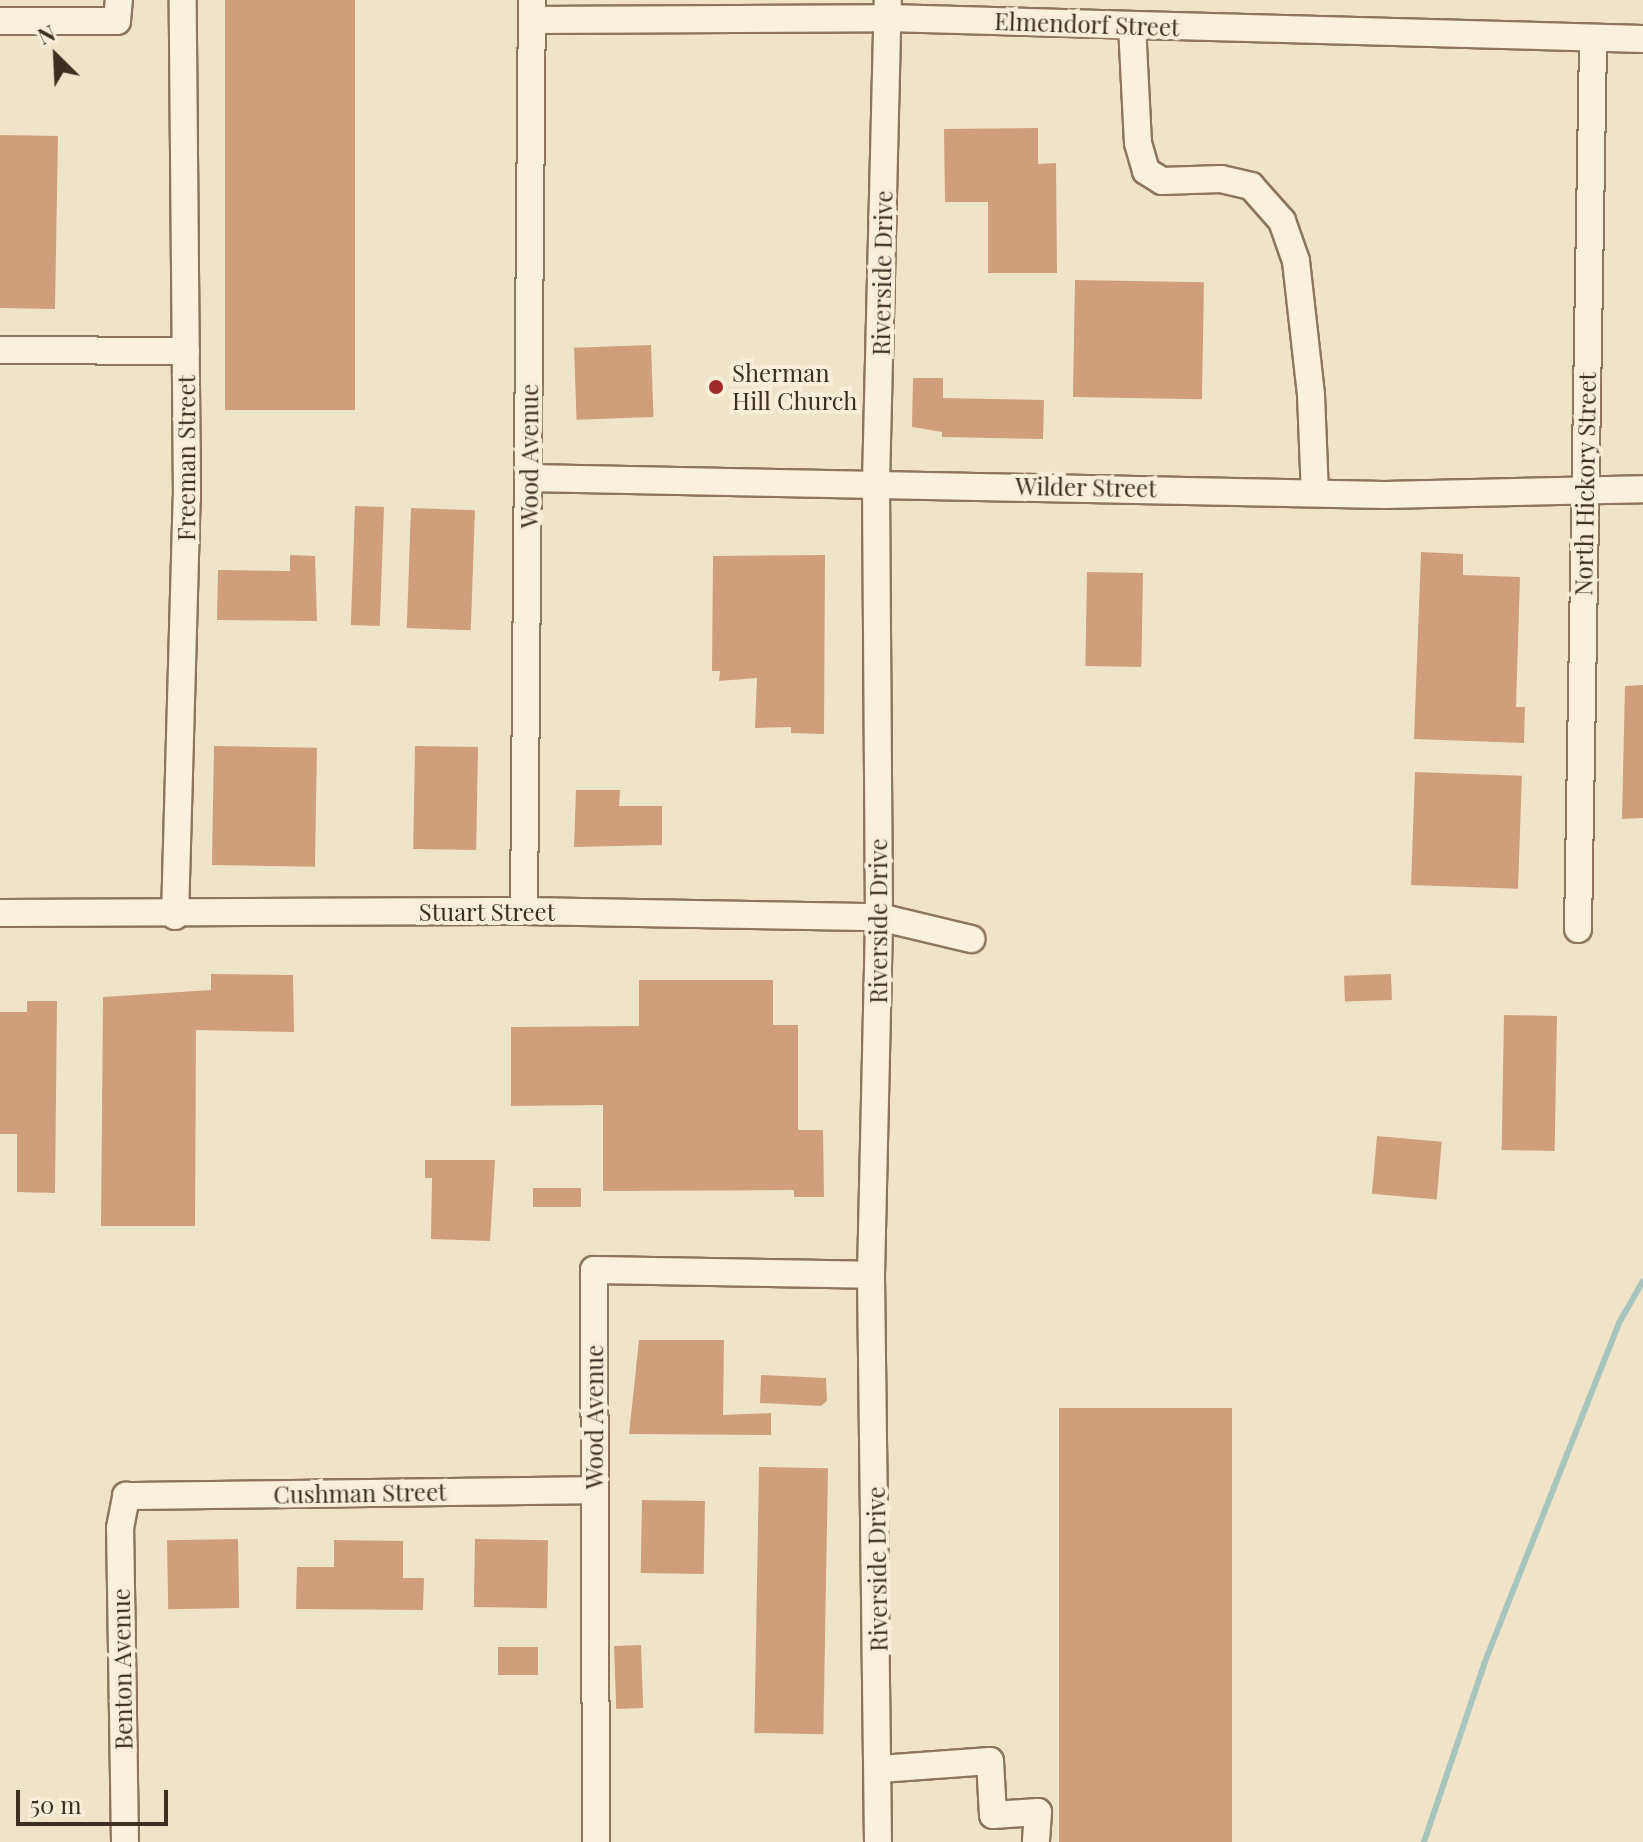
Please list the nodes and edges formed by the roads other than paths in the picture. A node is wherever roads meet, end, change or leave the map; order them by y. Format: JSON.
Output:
{"nodes":[{"id":1,"x":119,"y":0,"type":"edge"},
{"id":2,"x":183,"y":0,"type":"edge"},
{"id":3,"x":888,"y":9,"type":"edge"},
{"id":4,"x":532,"y":10,"type":"edge"},
{"id":5,"x":1,"y":21,"type":"edge"},
{"id":6,"x":1132,"y":25,"type":"junction"},
{"id":7,"x":1593,"y":39,"type":"junction"},
{"id":8,"x":1643,"y":39,"type":"edge"},
{"id":9,"x":0,"y":350,"type":"edge"},
{"id":10,"x":186,"y":351,"type":"junction"},
{"id":11,"x":529,"y":478,"type":"junction"},
{"id":12,"x":876,"y":482,"type":"junction"},
{"id":13,"x":1643,"y":489,"type":"edge"},
{"id":14,"x":1585,"y":490,"type":"junction"},
{"id":15,"x":1315,"y":493,"type":"junction"},
{"id":16,"x":524,"y":911,"type":"junction"},
{"id":17,"x":0,"y":913,"type":"edge"},
{"id":18,"x":175,"y":916,"type":"junction"},
{"id":19,"x":879,"y":917,"type":"junction"},
{"id":20,"x":1578,"y":929,"type":"dead end"},
{"id":21,"x":971,"y":939,"type":"dead end"},
{"id":22,"x":871,"y":1275,"type":"junction"},
{"id":23,"x":594,"y":1490,"type":"junction"},
{"id":24,"x":126,"y":1496,"type":"joint"},
{"id":25,"x":880,"y":1769,"type":"junction"},
{"id":26,"x":125,"y":1842,"type":"edge"},
{"id":27,"x":596,"y":1842,"type":"edge"},
{"id":28,"x":878,"y":1842,"type":"edge"},
{"id":29,"x":1036,"y":1842,"type":"edge"}],
"edges":[{"from":1,"to":5,"type":"street"},
{"from":2,"to":10,"type":"street","name":"Freeman Street"},
{"from":3,"to":4,"type":"street","name":"Elmendorf Street"},
{"from":3,"to":6,"type":"street","name":"Elmendorf Street"},
{"from":3,"to":12,"type":"street","name":"Riverside Drive"},
{"from":4,"to":11,"type":"street","name":"Wood Avenue"},
{"from":6,"to":7,"type":"street","name":"Elmendorf Street"},
{"from":6,"to":15,"type":"street"},
{"from":7,"to":8,"type":"street","name":"Elmendorf Street"},
{"from":7,"to":14,"type":"street","name":"North Hickory Street"},
{"from":9,"to":10,"type":"street"},
{"from":10,"to":18,"type":"street","name":"Freeman Street"},
{"from":11,"to":12,"type":"street","name":"Wilder Street"},
{"from":11,"to":16,"type":"street","name":"Wood Avenue"},
{"from":12,"to":15,"type":"street","name":"Wilder Street"},
{"from":12,"to":19,"type":"street","name":"Riverside Drive"},
{"from":13,"to":14,"type":"street","name":"Wilder Street"},
{"from":14,"to":15,"type":"street","name":"Wilder Street"},
{"from":14,"to":20,"type":"street","name":"North Hickory Street"},
{"from":16,"to":18,"type":"street","name":"Stuart Street"},
{"from":16,"to":19,"type":"street","name":"Stuart Street"},
{"from":17,"to":18,"type":"street","name":"Stuart Street"},
{"from":19,"to":21,"type":"street","name":"Stuart Street"},
{"from":19,"to":22,"type":"street","name":"Riverside Drive"},
{"from":22,"to":23,"type":"street","name":"Wood Avenue"},
{"from":22,"to":25,"type":"street","name":"Riverside Drive"},
{"from":23,"to":24,"type":"street","name":"Cushman Street"},
{"from":23,"to":27,"type":"street","name":"Wood Avenue"},
{"from":24,"to":26,"type":"street","name":"Benton Avenue"},
{"from":25,"to":28,"type":"street","name":"Riverside Drive"},
{"from":25,"to":29,"type":"street"}]}
